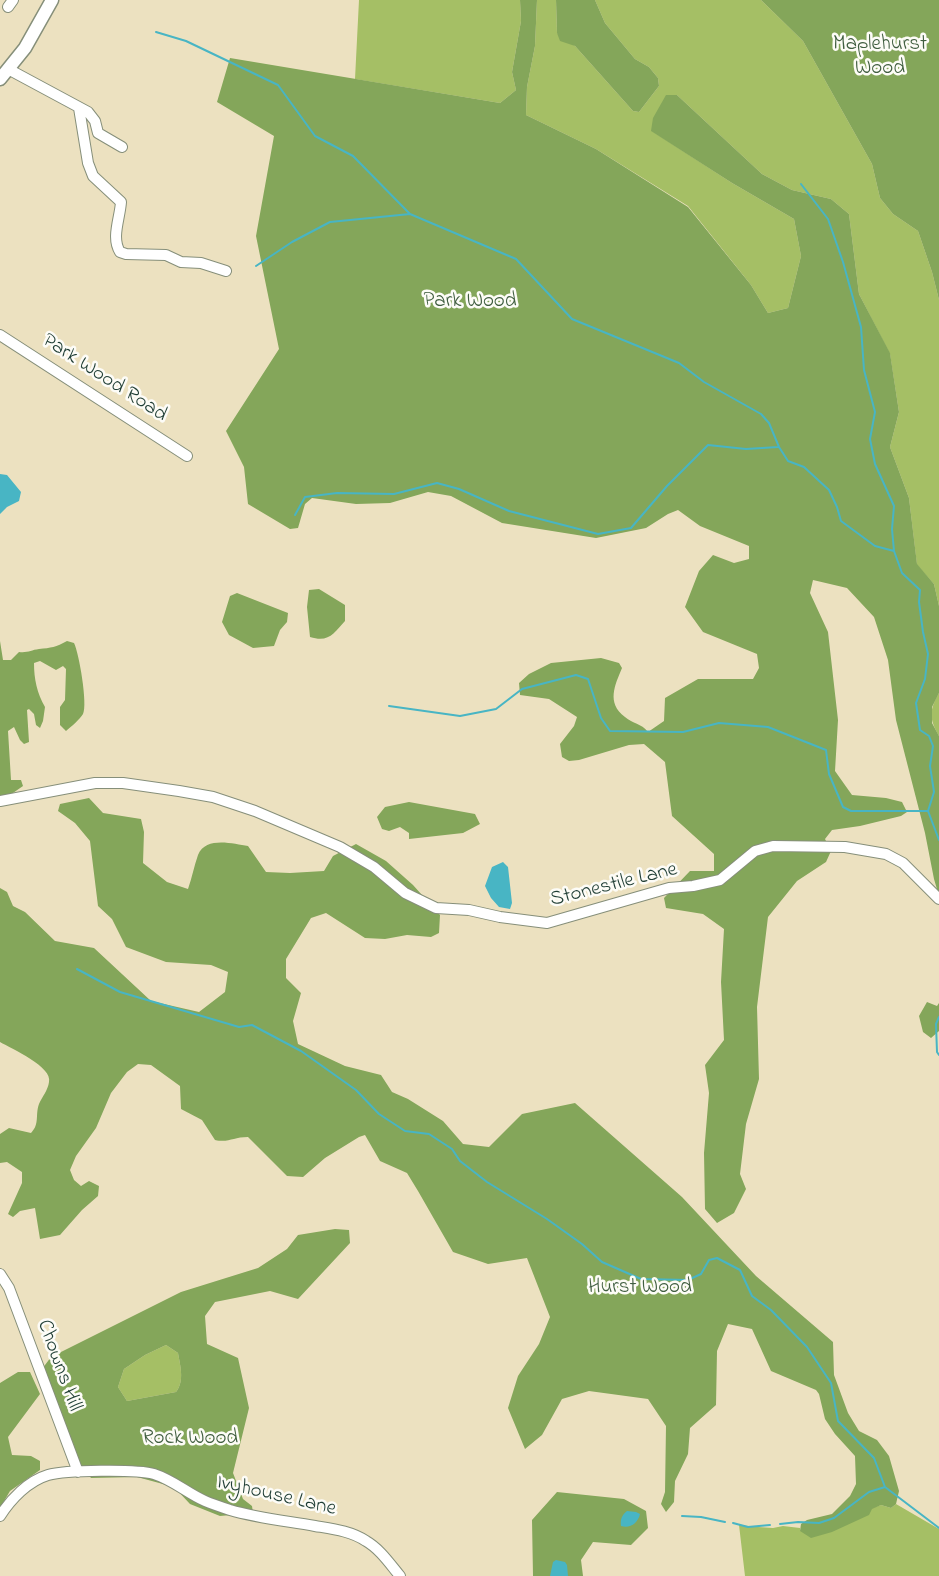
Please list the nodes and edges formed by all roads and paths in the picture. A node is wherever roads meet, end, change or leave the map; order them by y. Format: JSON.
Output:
{"nodes":[{"id":1,"x":52,"y":0,"type":"edge"},
{"id":2,"x":4,"y":74,"type":"edge"},
{"id":3,"x":79,"y":108,"type":"junction"},
{"id":4,"x":122,"y":147,"type":"dead end"},
{"id":5,"x":226,"y":271,"type":"dead end"},
{"id":6,"x":0,"y":334,"type":"edge"},
{"id":7,"x":187,"y":456,"type":"dead end"},
{"id":8,"x":0,"y":801,"type":"edge"},
{"id":9,"x":939,"y":899,"type":"edge"},
{"id":10,"x":0,"y":1274,"type":"edge"},
{"id":11,"x":78,"y":1472,"type":"junction"},
{"id":12,"x":0,"y":1516,"type":"edge"},
{"id":13,"x":400,"y":1576,"type":"edge"}],
"edges":[{"from":1,"to":2,"type":"main road"},
{"from":2,"to":3,"type":"street"},
{"from":3,"to":4,"type":"street"},
{"from":3,"to":5,"type":"street"},
{"from":6,"to":7,"type":"street","name":"Park Wood Road"},
{"from":8,"to":9,"type":"street","name":"Stonestile Lane"},
{"from":10,"to":11,"type":"street","name":"Chowns Hill"},
{"from":11,"to":12,"type":"street","name":"Ivyhouse Lane"},
{"from":11,"to":13,"type":"street","name":"Ivyhouse Lane"}]}
